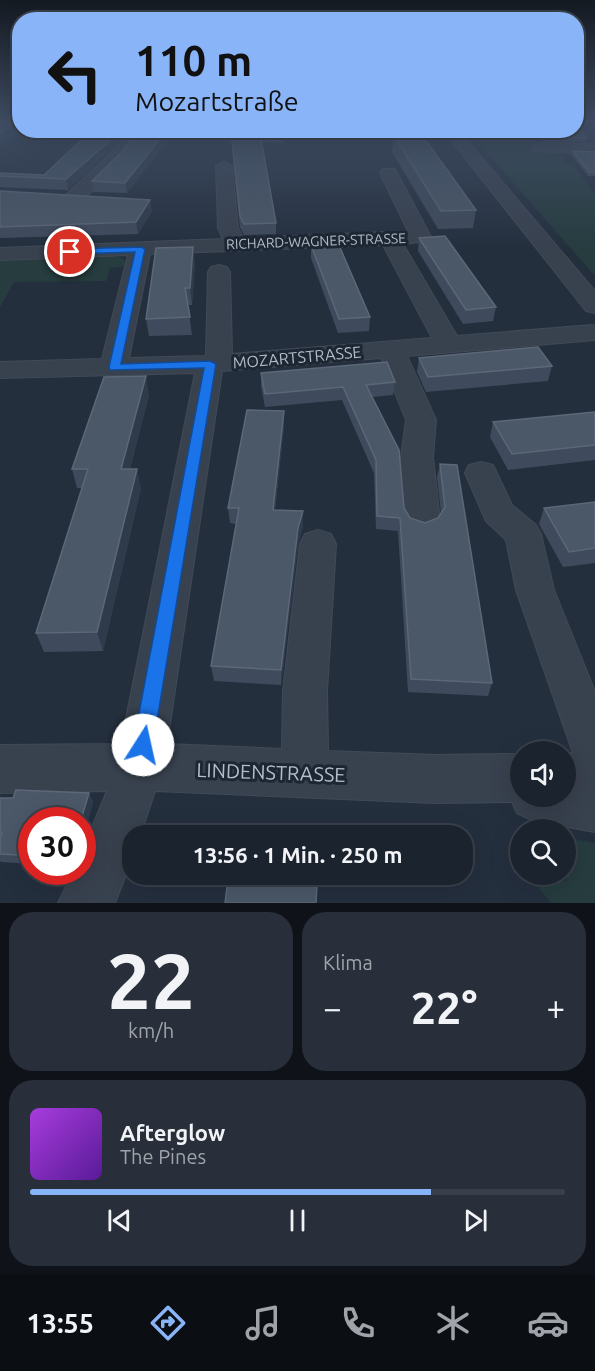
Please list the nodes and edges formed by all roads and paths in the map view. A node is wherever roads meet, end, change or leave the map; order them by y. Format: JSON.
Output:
{"nodes":[{"id":1,"x":109,"y":164,"type":"edge"},
{"id":2,"x":478,"y":164,"type":"edge"},
{"id":3,"x":224,"y":166,"type":"dead end"},
{"id":4,"x":389,"y":173,"type":"dead end"},
{"id":5,"x":53,"y":197,"type":"edge"},
{"id":6,"x":74,"y":198,"type":"junction"},
{"id":7,"x":98,"y":199,"type":"edge"},
{"id":8,"x":390,"y":239,"type":"junction"},
{"id":9,"x":236,"y":245,"type":"junction"},
{"id":10,"x":141,"y":249,"type":"junction"},
{"id":11,"x":0,"y":254,"type":"edge"},
{"id":12,"x":219,"y":272,"type":"dead end"},
{"id":13,"x":595,"y":306,"type":"edge"},
{"id":14,"x":594,"y":328,"type":"edge"},
{"id":15,"x":448,"y":343,"type":"junction"},
{"id":16,"x":390,"y":348,"type":"junction"},
{"id":17,"x":214,"y":364,"type":"junction"},
{"id":18,"x":114,"y":367,"type":"junction"},
{"id":19,"x":0,"y":370,"type":"edge"},
{"id":20,"x":481,"y":473,"type":"dead end"},
{"id":21,"x":422,"y":521,"type":"edge"},
{"id":22,"x":318,"y":544,"type":"dead end"},
{"id":23,"x":595,"y":750,"type":"edge"},
{"id":24,"x":140,"y":767,"type":"junction"},
{"id":25,"x":0,"y":769,"type":"edge"},
{"id":26,"x":306,"y":773,"type":"junction"},
{"id":27,"x":576,"y":777,"type":"edge"},
{"id":28,"x":595,"y":777,"type":"edge"},
{"id":29,"x":510,"y":778,"type":"edge"},
{"id":30,"x":435,"y":779,"type":"junction"},
{"id":31,"x":510,"y":792,"type":"edge"},
{"id":32,"x":576,"y":804,"type":"edge"},
{"id":33,"x":595,"y":807,"type":"edge"},
{"id":34,"x":85,"y":903,"type":"edge"}],
"edges":[{"from":1,"to":6,"type":"street"},
{"from":2,"to":13,"type":"street"},
{"from":3,"to":9,"type":"street"},
{"from":4,"to":8,"type":"street","name":"RICHARD-WAGNER-STRASSE"},
{"from":5,"to":6,"type":"street"},
{"from":6,"to":7,"type":"street"},
{"from":8,"to":9,"type":"street","name":"RICHARD-WAGNER-STRASSE"},
{"from":8,"to":15,"type":"street"},
{"from":9,"to":10,"type":"street","name":"RICHARD-WAGNER-STRASSE"},
{"from":10,"to":11,"type":"street","name":"RICHARD-WAGNER-STRASSE"},
{"from":10,"to":18,"type":"street"},
{"from":12,"to":17,"type":"street"},
{"from":14,"to":15,"type":"street","name":"MOZARTSTRASSE"},
{"from":15,"to":16,"type":"street","name":"MOZARTSTRASSE"},
{"from":16,"to":17,"type":"street","name":"MOZARTSTRASSE"},
{"from":16,"to":21,"type":"street"},
{"from":17,"to":18,"type":"street","name":"MOZARTSTRASSE"},
{"from":17,"to":24,"type":"street"},
{"from":18,"to":19,"type":"street","name":"MOZARTSTRASSE"},
{"from":20,"to":23,"type":"street"},
{"from":22,"to":26,"type":"street"},
{"from":24,"to":25,"type":"street","name":"LINDENSTRASSE"},
{"from":24,"to":26,"type":"street","name":"LINDENSTRASSE"},
{"from":24,"to":34,"type":"street"},
{"from":26,"to":30,"type":"street","name":"LINDENSTRASSE"},
{"from":27,"to":28,"type":"street"},
{"from":29,"to":30,"type":"street","name":"LINDENSTRASSE"},
{"from":30,"to":31,"type":"street","name":"LINDENSTRASSE"},
{"from":32,"to":33,"type":"street"}]}
